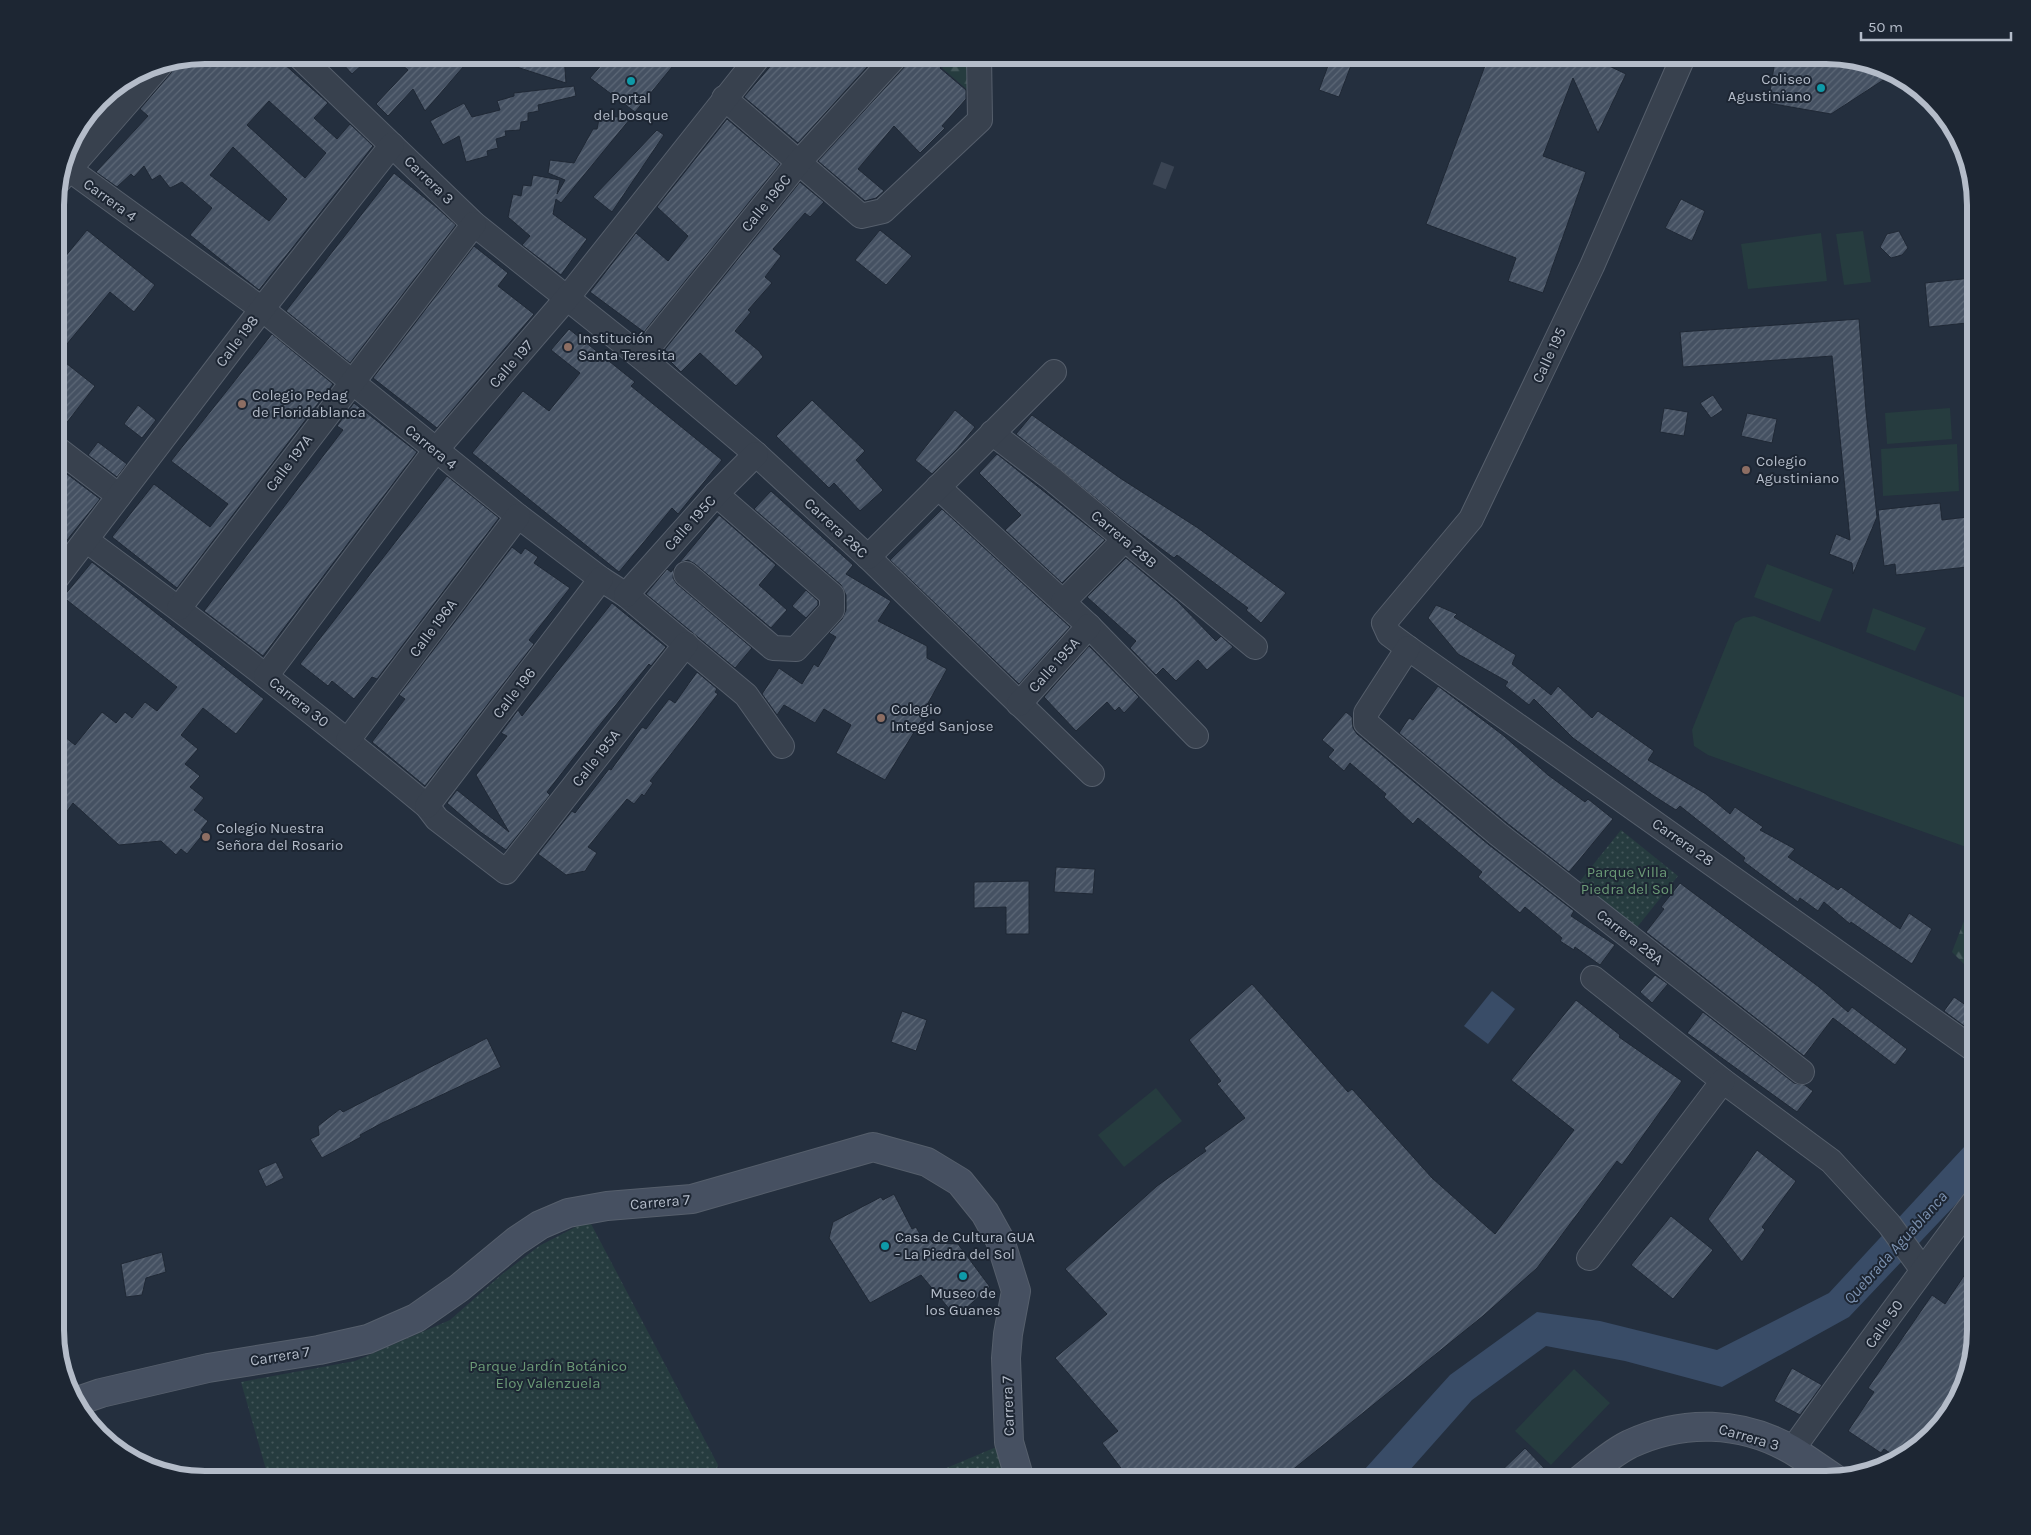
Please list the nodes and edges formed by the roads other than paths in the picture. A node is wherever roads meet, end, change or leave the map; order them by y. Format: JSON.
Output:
{"nodes":[{"id":1,"x":307,"y":64,"type":"edge"},
{"id":2,"x":752,"y":64,"type":"edge"},
{"id":3,"x":888,"y":64,"type":"edge"},
{"id":4,"x":979,"y":64,"type":"edge"},
{"id":5,"x":1680,"y":64,"type":"edge"},
{"id":6,"x":152,"y":74,"type":"edge"},
{"id":7,"x":724,"y":98,"type":"junction"},
{"id":8,"x":392,"y":145,"type":"junction"},
{"id":9,"x":799,"y":162,"type":"junction"},
{"id":10,"x":71,"y":163,"type":"edge"},
{"id":11,"x":67,"y":174,"type":"edge"},
{"id":12,"x":474,"y":224,"type":"junction"},
{"id":13,"x":567,"y":298,"type":"junction"},
{"id":14,"x":262,"y":309,"type":"junction"},
{"id":15,"x":640,"y":357,"type":"junction"},
{"id":16,"x":1054,"y":372,"type":"dead end"},
{"id":17,"x":351,"y":382,"type":"junction"},
{"id":18,"x":992,"y":433,"type":"junction"},
{"id":19,"x":435,"y":451,"type":"junction"},
{"id":20,"x":64,"y":454,"type":"edge"},
{"id":21,"x":756,"y":454,"type":"junction"},
{"id":22,"x":938,"y":487,"type":"junction"},
{"id":23,"x":716,"y":494,"type":"junction"},
{"id":24,"x":119,"y":496,"type":"junction"},
{"id":25,"x":518,"y":516,"type":"junction"},
{"id":26,"x":86,"y":540,"type":"junction"},
{"id":27,"x":1125,"y":540,"type":"junction"},
{"id":28,"x":868,"y":558,"type":"junction"},
{"id":29,"x":64,"y":568,"type":"edge"},
{"id":30,"x":686,"y":574,"type":"dead end"},
{"id":31,"x":600,"y":579,"type":"junction"},
{"id":32,"x":626,"y":594,"type":"junction"},
{"id":33,"x":1063,"y":602,"type":"junction"},
{"id":34,"x":179,"y":608,"type":"junction"},
{"id":35,"x":1089,"y":626,"type":"junction"},
{"id":36,"x":1389,"y":634,"type":"joint"},
{"id":37,"x":686,"y":644,"type":"junction"},
{"id":38,"x":1255,"y":647,"type":"dead end"},
{"id":39,"x":1408,"y":648,"type":"junction"},
{"id":40,"x":266,"y":676,"type":"junction"},
{"id":41,"x":1019,"y":704,"type":"junction"},
{"id":42,"x":1196,"y":736,"type":"dead end"},
{"id":43,"x":348,"y":740,"type":"junction"},
{"id":44,"x":782,"y":746,"type":"dead end"},
{"id":45,"x":1092,"y":774,"type":"dead end"},
{"id":46,"x":426,"y":806,"type":"junction"},
{"id":47,"x":506,"y":872,"type":"joint"},
{"id":48,"x":1593,"y":978,"type":"dead end"},
{"id":49,"x":1967,"y":1045,"type":"edge"},
{"id":50,"x":1802,"y":1072,"type":"dead end"},
{"id":51,"x":1723,"y":1081,"type":"junction"},
{"id":52,"x":1967,"y":1209,"type":"edge"},
{"id":53,"x":1589,"y":1258,"type":"dead end"},
{"id":54,"x":1917,"y":1262,"type":"junction"},
{"id":55,"x":82,"y":1400,"type":"edge"},
{"id":56,"x":1792,"y":1450,"type":"junction"},
{"id":57,"x":1017,"y":1471,"type":"edge"},
{"id":58,"x":1592,"y":1471,"type":"edge"},
{"id":59,"x":1824,"y":1471,"type":"edge"}],
"edges":[{"from":1,"to":8,"type":"street","name":"Carrera 3"},
{"from":2,"to":7,"type":"street","name":"Calle 197"},
{"from":3,"to":9,"type":"street","name":"Calle 196C"},
{"from":4,"to":9,"type":"street"},
{"from":5,"to":36,"type":"street","name":"Calle 195"},
{"from":6,"to":10,"type":"street"},
{"from":7,"to":9,"type":"street"},
{"from":7,"to":13,"type":"street","name":"Calle 197"},
{"from":8,"to":12,"type":"street","name":"Carrera 3"},
{"from":8,"to":14,"type":"street","name":"Calle 198"},
{"from":9,"to":15,"type":"street","name":"Calle 196C"},
{"from":11,"to":14,"type":"street","name":"Carrera 4"},
{"from":12,"to":13,"type":"street","name":"Carrera 3"},
{"from":12,"to":17,"type":"street","name":"Calle 197A"},
{"from":13,"to":15,"type":"street","name":"Carrera 28C"},
{"from":13,"to":19,"type":"street","name":"Calle 197"},
{"from":14,"to":17,"type":"street","name":"Carrera 4"},
{"from":14,"to":24,"type":"street","name":"Calle 198"},
{"from":15,"to":21,"type":"street","name":"Carrera 28C"},
{"from":16,"to":18,"type":"street"},
{"from":17,"to":19,"type":"street","name":"Carrera 4"},
{"from":17,"to":34,"type":"street","name":"Calle 197A"},
{"from":18,"to":22,"type":"street"},
{"from":18,"to":27,"type":"street","name":"Carrera 28B"},
{"from":19,"to":25,"type":"street","name":"Carrera 4"},
{"from":19,"to":40,"type":"street","name":"Calle 197"},
{"from":20,"to":24,"type":"street"},
{"from":21,"to":23,"type":"street","name":"Calle 195C"},
{"from":21,"to":28,"type":"street","name":"Carrera 28C"},
{"from":22,"to":28,"type":"street"},
{"from":22,"to":33,"type":"street"},
{"from":23,"to":30,"type":"street"},
{"from":23,"to":32,"type":"street","name":"Calle 195C"},
{"from":24,"to":26,"type":"street","name":"Calle 198"},
{"from":25,"to":31,"type":"street","name":"Carrera 4"},
{"from":25,"to":43,"type":"street","name":"Calle 196A"},
{"from":26,"to":29,"type":"street","name":"Calle 198"},
{"from":26,"to":34,"type":"street","name":"Carrera 30"},
{"from":27,"to":33,"type":"street"},
{"from":27,"to":38,"type":"street","name":"Carrera 28B"},
{"from":28,"to":41,"type":"street","name":"Carrera 28C"},
{"from":31,"to":32,"type":"street","name":"Carrera 4"},
{"from":31,"to":46,"type":"street","name":"Calle 196"},
{"from":32,"to":37,"type":"street","name":"Carrera 4"},
{"from":33,"to":35,"type":"street"},
{"from":34,"to":40,"type":"street","name":"Carrera 30"},
{"from":35,"to":41,"type":"street","name":"Calle 195A"},
{"from":35,"to":42,"type":"street"},
{"from":36,"to":39,"type":"street","name":"Carrera 28"},
{"from":37,"to":44,"type":"street","name":"Carrera 4"},
{"from":37,"to":47,"type":"street","name":"Calle 195A"},
{"from":39,"to":49,"type":"street","name":"Carrera 28"},
{"from":39,"to":50,"type":"street","name":"Carrera 28A"},
{"from":40,"to":43,"type":"street","name":"Carrera 30"},
{"from":41,"to":45,"type":"street","name":"Carrera 28C"},
{"from":43,"to":46,"type":"street","name":"Carrera 30"},
{"from":46,"to":47,"type":"street","name":"Carrera 30"},
{"from":48,"to":51,"type":"street"},
{"from":51,"to":53,"type":"street"},
{"from":51,"to":54,"type":"street"},
{"from":52,"to":54,"type":"street","name":"Calle 50"},
{"from":54,"to":56,"type":"street","name":"Calle 50"},
{"from":55,"to":57,"type":"main road","name":"Carrera 7"},
{"from":56,"to":58,"type":"main road","name":"Carrera 3"},
{"from":56,"to":59,"type":"main road","name":"Carrera 3"}]}
